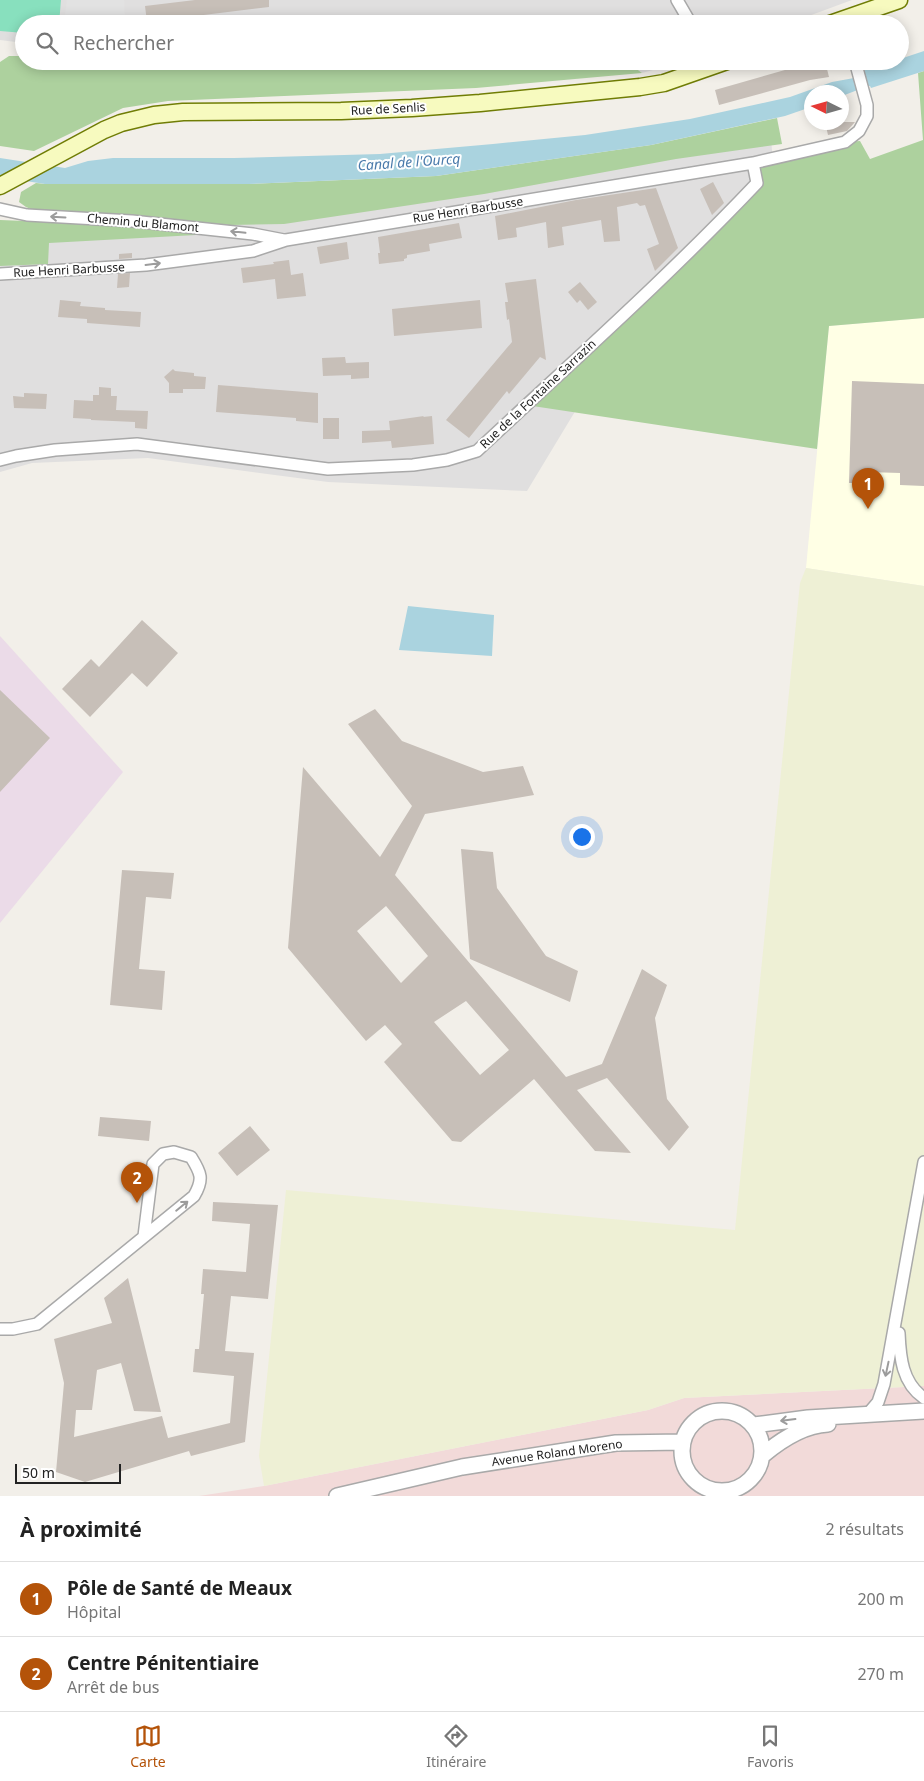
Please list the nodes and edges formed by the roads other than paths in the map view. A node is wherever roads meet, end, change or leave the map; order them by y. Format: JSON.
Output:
{"nodes":[{"id":1,"x":677,"y":0,"type":"edge"},
{"id":2,"x":899,"y":0,"type":"edge"},
{"id":3,"x":686,"y":15,"type":"edge"},
{"id":4,"x":859,"y":15,"type":"edge"},
{"id":5,"x":695,"y":70,"type":"edge"},
{"id":6,"x":858,"y":70,"type":"edge"},
{"id":7,"x":752,"y":163,"type":"junction"},
{"id":8,"x":0,"y":186,"type":"edge"},
{"id":9,"x":0,"y":209,"type":"edge"},
{"id":10,"x":286,"y":240,"type":"junction"},
{"id":11,"x":0,"y":274,"type":"edge"},
{"id":12,"x":0,"y":460,"type":"edge"},
{"id":13,"x":924,"y":1162,"type":"edge"},
{"id":14,"x":144,"y":1236,"type":"junction"},
{"id":15,"x":900,"y":1304,"type":"junction"},
{"id":16,"x":0,"y":1329,"type":"edge"},
{"id":17,"x":924,"y":1398,"type":"edge"},
{"id":18,"x":924,"y":1411,"type":"edge"},
{"id":19,"x":866,"y":1415,"type":"junction"},
{"id":20,"x":924,"y":1421,"type":"edge"},
{"id":21,"x":754,"y":1425,"type":"junction"},
{"id":22,"x":683,"y":1442,"type":"junction"},
{"id":23,"x":763,"y":1455,"type":"junction"},
{"id":24,"x":337,"y":1496,"type":"edge"}],
"edges":[{"from":1,"to":3,"type":"street"},
{"from":2,"to":4,"type":"main road"},
{"from":5,"to":8,"type":"main road","name":"Rue de Senlis"},
{"from":6,"to":7,"type":"street","name":"Rue Henri Barbusse"},
{"from":7,"to":10,"type":"street","name":"Rue Henri Barbusse"},
{"from":7,"to":12,"type":"street","name":"Rue de la Fontaine Sarrazin"},
{"from":10,"to":9,"type":"street","name":"Chemin du Blamont","one_way":true},
{"from":11,"to":10,"type":"street","name":"Rue Henri Barbusse","one_way":true},
{"from":13,"to":15,"type":"street"},
{"from":14,"to":14,"type":"street","one_way":true},
{"from":14,"to":16,"type":"street"},
{"from":15,"to":17,"type":"street"},
{"from":15,"to":19,"type":"street","one_way":true},
{"from":18,"to":19,"type":"street"},
{"from":19,"to":21,"type":"street","one_way":true},
{"from":20,"to":23,"type":"street"},
{"from":21,"to":22,"type":"street"},
{"from":21,"to":23,"type":"street"},
{"from":22,"to":23,"type":"street"},
{"from":22,"to":24,"type":"street","name":"Avenue Roland Moreno"}]}
